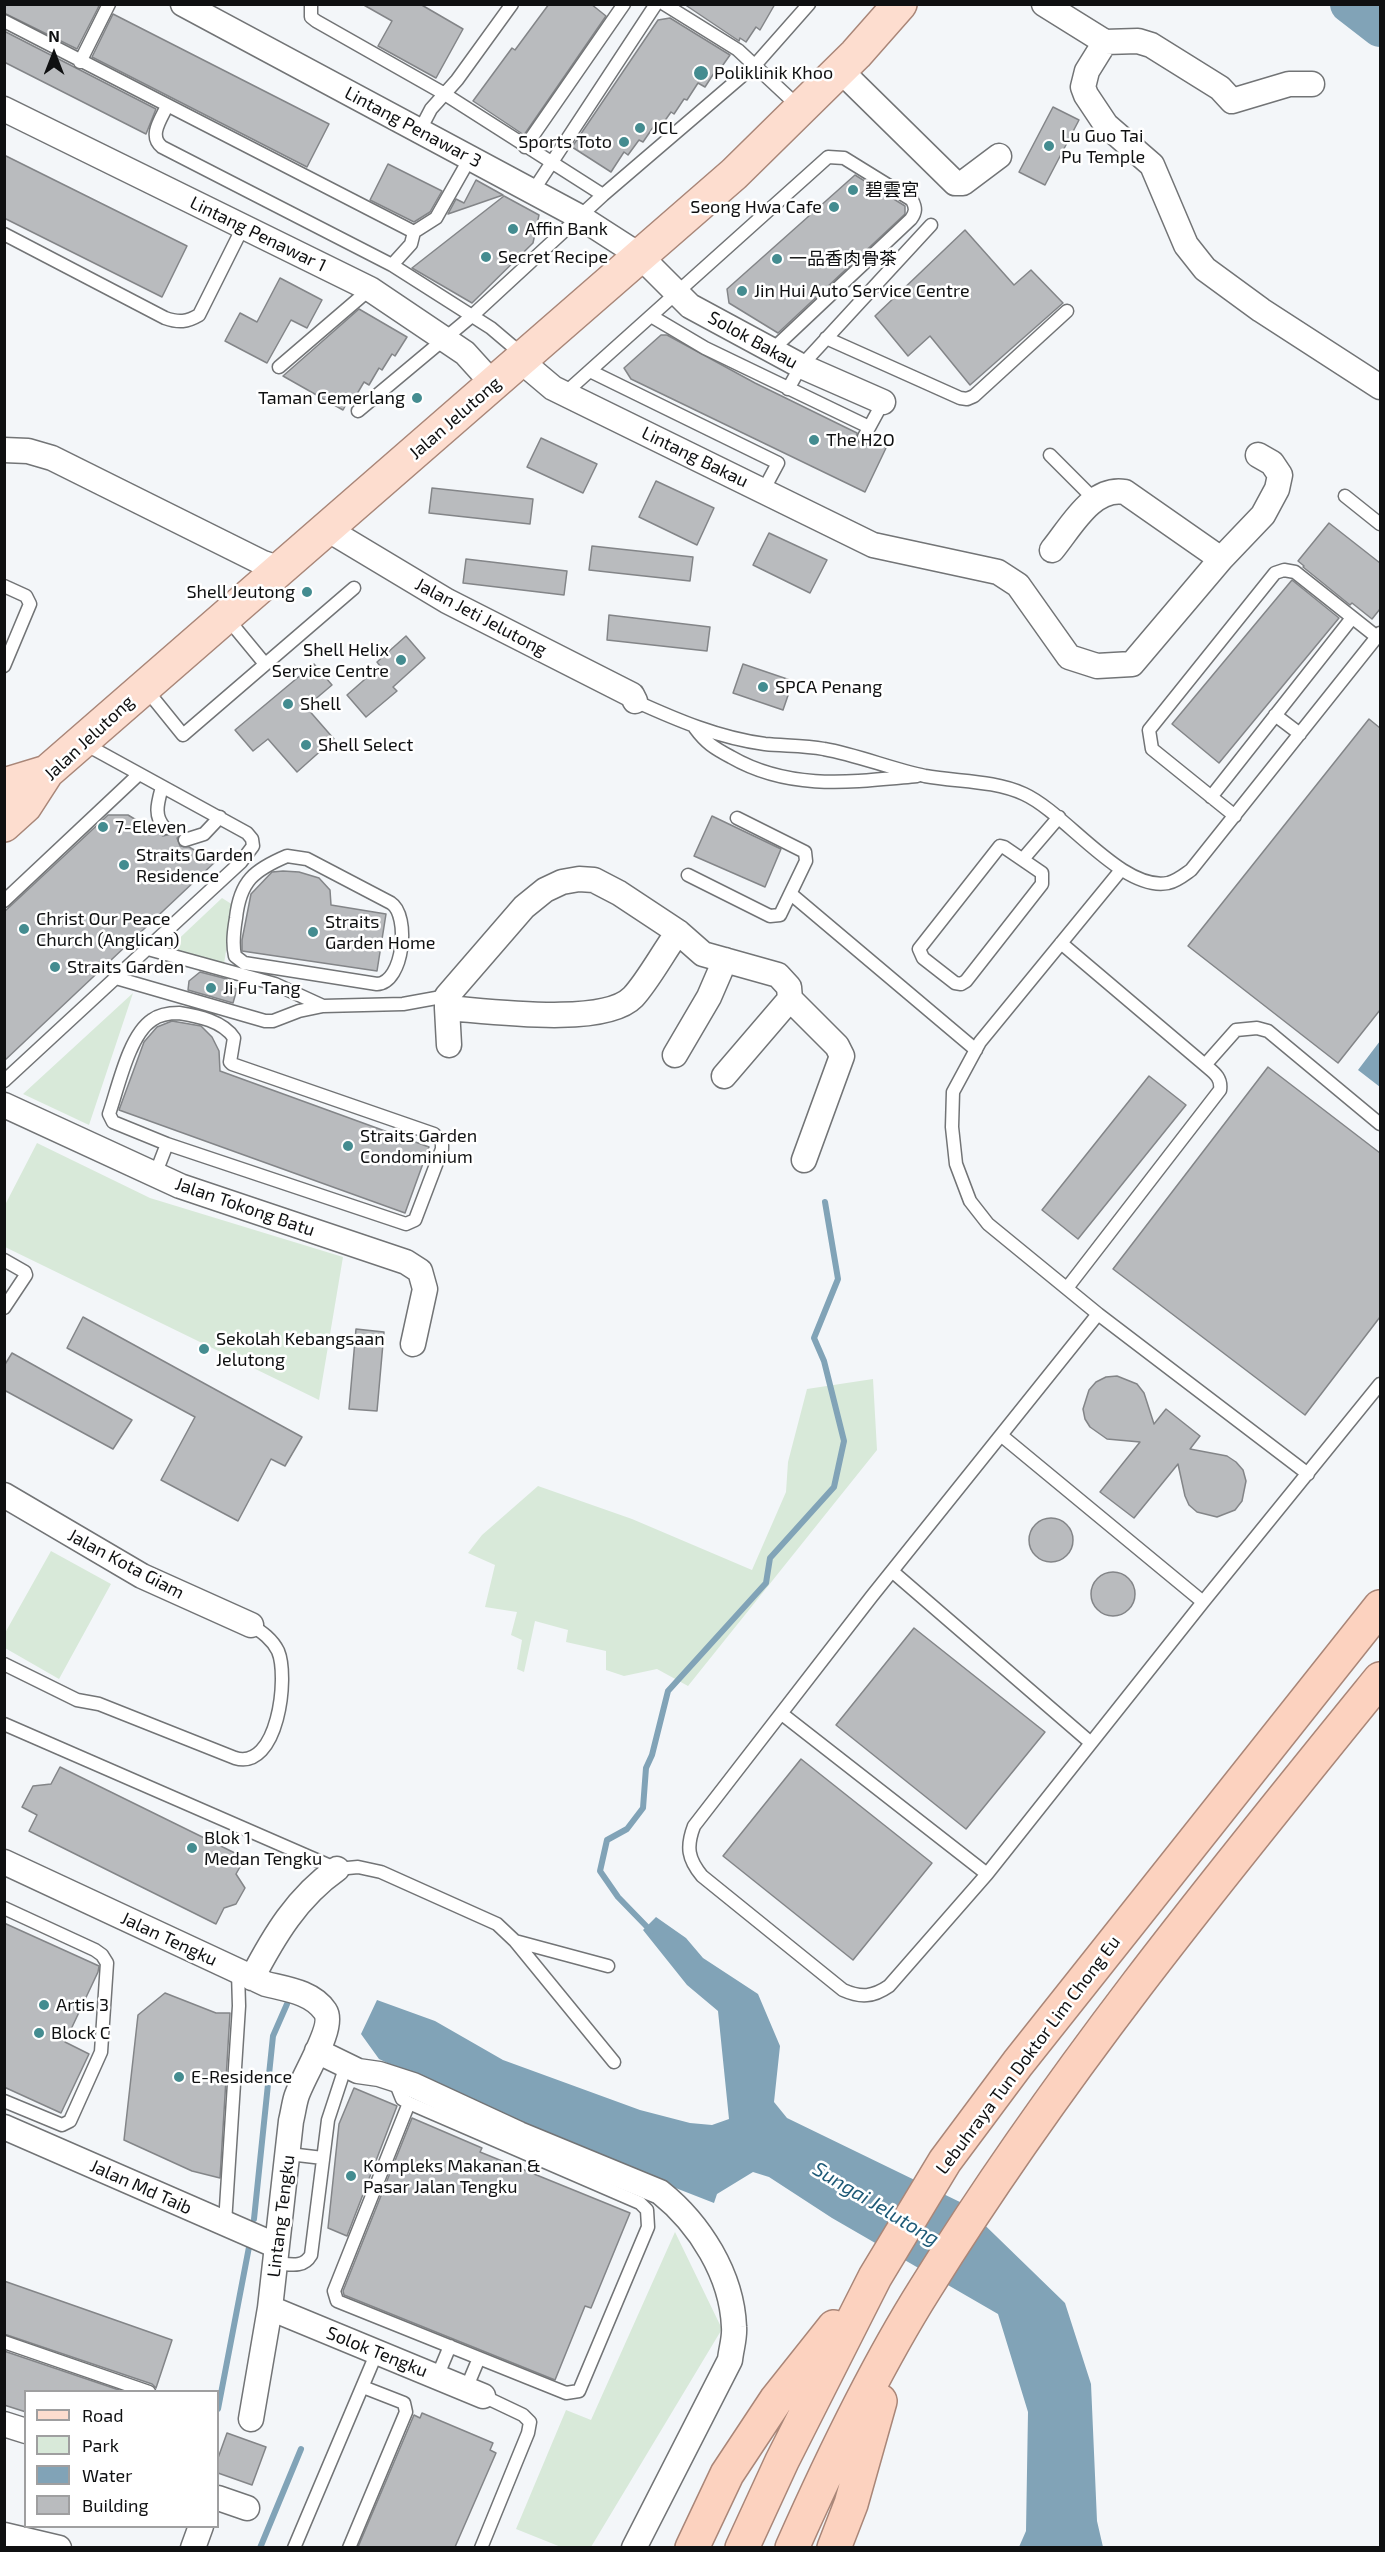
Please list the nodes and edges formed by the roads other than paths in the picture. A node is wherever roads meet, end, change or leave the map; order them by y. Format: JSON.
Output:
{"nodes":[{"id":1,"x":110,"y":4,"type":"edge"},
{"id":2,"x":183,"y":4,"type":"edge"},
{"id":3,"x":311,"y":4,"type":"edge"},
{"id":4,"x":512,"y":4,"type":"edge"},
{"id":5,"x":624,"y":4,"type":"edge"},
{"id":6,"x":656,"y":4,"type":"edge"},
{"id":7,"x":664,"y":4,"type":"edge"},
{"id":8,"x":809,"y":4,"type":"edge"},
{"id":9,"x":900,"y":4,"type":"edge"},
{"id":10,"x":1044,"y":4,"type":"edge"},
{"id":11,"x":4,"y":21,"type":"edge"},
{"id":12,"x":1105,"y":42,"type":"junction"},
{"id":13,"x":80,"y":62,"type":"junction"},
{"id":14,"x":756,"y":64,"type":"junction"},
{"id":15,"x":840,"y":70,"type":"junction"},
{"id":16,"x":1312,"y":84,"type":"dead end"},
{"id":17,"x":443,"y":93,"type":"junction"},
{"id":18,"x":167,"y":106,"type":"junction"},
{"id":19,"x":4,"y":109,"type":"edge"},
{"id":20,"x":801,"y":109,"type":"junction"},
{"id":21,"x":420,"y":130,"type":"junction"},
{"id":22,"x":525,"y":147,"type":"junction"},
{"id":23,"x":999,"y":156,"type":"dead end"},
{"id":24,"x":470,"y":158,"type":"junction"},
{"id":25,"x":551,"y":163,"type":"junction"},
{"id":26,"x":533,"y":191,"type":"junction"},
{"id":27,"x":603,"y":195,"type":"junction"},
{"id":28,"x":580,"y":217,"type":"junction"},
{"id":29,"x":931,"y":225,"type":"dead end"},
{"id":30,"x":243,"y":227,"type":"junction"},
{"id":31,"x":414,"y":232,"type":"junction"},
{"id":32,"x":4,"y":234,"type":"edge"},
{"id":33,"x":639,"y":255,"type":"junction"},
{"id":34,"x":392,"y":265,"type":"junction"},
{"id":35,"x":370,"y":289,"type":"junction"},
{"id":36,"x":677,"y":294,"type":"junction"},
{"id":37,"x":1067,"y":311,"type":"dead end"},
{"id":38,"x":473,"y":315,"type":"junction"},
{"id":39,"x":651,"y":316,"type":"junction"},
{"id":40,"x":445,"y":338,"type":"junction"},
{"id":41,"x":826,"y":338,"type":"junction"},
{"id":42,"x":772,"y":350,"type":"junction"},
{"id":43,"x":523,"y":359,"type":"junction"},
{"id":44,"x":801,"y":366,"type":"junction"},
{"id":45,"x":279,"y":367,"type":"dead end"},
{"id":46,"x":590,"y":371,"type":"junction"},
{"id":47,"x":494,"y":385,"type":"junction"},
{"id":48,"x":1380,"y":387,"type":"edge"},
{"id":49,"x":788,"y":389,"type":"junction"},
{"id":50,"x":565,"y":393,"type":"junction"},
{"id":51,"x":883,"y":402,"type":"joint"},
{"id":52,"x":358,"y":411,"type":"dead end"},
{"id":53,"x":4,"y":450,"type":"edge"},
{"id":54,"x":1050,"y":455,"type":"dead end"},
{"id":55,"x":1258,"y":455,"type":"dead end"},
{"id":56,"x":763,"y":491,"type":"junction"},
{"id":57,"x":1345,"y":496,"type":"dead end"},
{"id":58,"x":1094,"y":499,"type":"junction"},
{"id":59,"x":1380,"y":524,"type":"edge"},
{"id":60,"x":327,"y":529,"type":"junction"},
{"id":61,"x":1052,"y":550,"type":"dead end"},
{"id":62,"x":1221,"y":560,"type":"junction"},
{"id":63,"x":281,"y":569,"type":"junction"},
{"id":64,"x":4,"y":586,"type":"edge"},
{"id":65,"x":354,"y":588,"type":"dead end"},
{"id":66,"x":226,"y":617,"type":"junction"},
{"id":67,"x":1352,"y":618,"type":"junction"},
{"id":68,"x":1379,"y":635,"type":"edge"},
{"id":69,"x":265,"y":664,"type":"junction"},
{"id":70,"x":4,"y":666,"type":"edge"},
{"id":71,"x":144,"y":688,"type":"junction"},
{"id":72,"x":635,"y":701,"type":"joint"},
{"id":73,"x":1275,"y":715,"type":"junction"},
{"id":74,"x":695,"y":728,"type":"junction"},
{"id":75,"x":1300,"y":734,"type":"junction"},
{"id":76,"x":81,"y":742,"type":"junction"},
{"id":77,"x":47,"y":772,"type":"junction"},
{"id":78,"x":138,"y":775,"type":"junction"},
{"id":79,"x":924,"y":775,"type":"junction"},
{"id":80,"x":4,"y":785,"type":"edge"},
{"id":81,"x":162,"y":787,"type":"junction"},
{"id":82,"x":1211,"y":797,"type":"junction"},
{"id":83,"x":1235,"y":816,"type":"junction"},
{"id":84,"x":220,"y":817,"type":"junction"},
{"id":85,"x":1059,"y":817,"type":"junction"},
{"id":86,"x":737,"y":818,"type":"dead end"},
{"id":87,"x":4,"y":825,"type":"edge"},
{"id":88,"x":165,"y":828,"type":"dead end"},
{"id":89,"x":185,"y":840,"type":"dead end"},
{"id":90,"x":1023,"y":860,"type":"junction"},
{"id":91,"x":241,"y":861,"type":"junction"},
{"id":92,"x":1121,"y":870,"type":"junction"},
{"id":93,"x":254,"y":873,"type":"junction"},
{"id":94,"x":688,"y":875,"type":"dead end"},
{"id":95,"x":791,"y":894,"type":"junction"},
{"id":96,"x":4,"y":901,"type":"edge"},
{"id":97,"x":678,"y":932,"type":"junction"},
{"id":98,"x":1061,"y":944,"type":"junction"},
{"id":99,"x":148,"y":949,"type":"junction"},
{"id":100,"x":725,"y":960,"type":"junction"},
{"id":101,"x":116,"y":978,"type":"junction"},
{"id":102,"x":790,"y":999,"type":"junction"},
{"id":103,"x":447,"y":1002,"type":"junction"},
{"id":104,"x":323,"y":1006,"type":"junction"},
{"id":105,"x":449,"y":1045,"type":"dead end"},
{"id":106,"x":976,"y":1050,"type":"junction"},
{"id":107,"x":675,"y":1055,"type":"dead end"},
{"id":108,"x":1205,"y":1065,"type":"junction"},
{"id":109,"x":724,"y":1076,"type":"dead end"},
{"id":110,"x":4,"y":1081,"type":"edge"},
{"id":111,"x":4,"y":1105,"type":"edge"},
{"id":112,"x":1380,"y":1124,"type":"edge"},
{"id":113,"x":167,"y":1144,"type":"junction"},
{"id":114,"x":804,"y":1160,"type":"dead end"},
{"id":115,"x":154,"y":1175,"type":"junction"},
{"id":116,"x":4,"y":1260,"type":"edge"},
{"id":117,"x":1067,"y":1288,"type":"junction"},
{"id":118,"x":4,"y":1308,"type":"edge"},
{"id":119,"x":1098,"y":1314,"type":"junction"},
{"id":120,"x":413,"y":1344,"type":"dead end"},
{"id":121,"x":1380,"y":1384,"type":"edge"},
{"id":122,"x":1002,"y":1436,"type":"junction"},
{"id":123,"x":1308,"y":1474,"type":"junction"},
{"id":124,"x":4,"y":1495,"type":"edge"},
{"id":125,"x":893,"y":1572,"type":"junction"},
{"id":126,"x":1203,"y":1602,"type":"junction"},
{"id":127,"x":1380,"y":1606,"type":"edge"},
{"id":128,"x":251,"y":1625,"type":"joint"},
{"id":129,"x":4,"y":1664,"type":"edge"},
{"id":130,"x":1380,"y":1679,"type":"edge"},
{"id":131,"x":782,"y":1714,"type":"junction"},
{"id":132,"x":4,"y":1724,"type":"edge"},
{"id":133,"x":1091,"y":1743,"type":"junction"},
{"id":134,"x":4,"y":1862,"type":"edge"},
{"id":135,"x":337,"y":1869,"type":"junction"},
{"id":136,"x":987,"y":1874,"type":"junction"},
{"id":137,"x":4,"y":1908,"type":"edge"},
{"id":138,"x":515,"y":1941,"type":"junction"},
{"id":139,"x":608,"y":1966,"type":"dead end"},
{"id":140,"x":245,"y":1975,"type":"junction"},
{"id":141,"x":327,"y":2018,"type":"joint"},
{"id":142,"x":317,"y":2051,"type":"junction"},
{"id":143,"x":614,"y":2062,"type":"dead end"},
{"id":144,"x":346,"y":2065,"type":"junction"},
{"id":145,"x":394,"y":2079,"type":"junction"},
{"id":146,"x":4,"y":2101,"type":"edge"},
{"id":147,"x":409,"y":2103,"type":"junction"},
{"id":148,"x":4,"y":2127,"type":"edge"},
{"id":149,"x":288,"y":2154,"type":"junction"},
{"id":150,"x":323,"y":2158,"type":"junction"},
{"id":151,"x":225,"y":2223,"type":"junction"},
{"id":152,"x":276,"y":2254,"type":"junction"},
{"id":153,"x":875,"y":2277,"type":"junction"},
{"id":154,"x":270,"y":2308,"type":"junction"},
{"id":155,"x":900,"y":2333,"type":"junction"},
{"id":156,"x":4,"y":2342,"type":"edge"},
{"id":157,"x":450,"y":2346,"type":"junction"},
{"id":158,"x":377,"y":2352,"type":"junction"},
{"id":159,"x":478,"y":2358,"type":"junction"},
{"id":160,"x":437,"y":2377,"type":"junction"},
{"id":161,"x":363,"y":2387,"type":"junction"},
{"id":162,"x":145,"y":2390,"type":"edge"},
{"id":163,"x":474,"y":2392,"type":"junction"},
{"id":164,"x":251,"y":2419,"type":"dead end"},
{"id":165,"x":4,"y":2424,"type":"edge"},
{"id":166,"x":24,"y":2431,"type":"edge"},
{"id":167,"x":219,"y":2498,"type":"edge"},
{"id":168,"x":247,"y":2508,"type":"dead end"},
{"id":169,"x":200,"y":2528,"type":"edge"},
{"id":170,"x":4,"y":2535,"type":"edge"},
{"id":171,"x":59,"y":2547,"type":"edge"},
{"id":172,"x":193,"y":2547,"type":"edge"},
{"id":173,"x":294,"y":2547,"type":"edge"},
{"id":174,"x":349,"y":2547,"type":"edge"},
{"id":175,"x":481,"y":2547,"type":"edge"},
{"id":176,"x":634,"y":2547,"type":"edge"},
{"id":177,"x":692,"y":2547,"type":"edge"},
{"id":178,"x":742,"y":2547,"type":"edge"},
{"id":179,"x":792,"y":2547,"type":"edge"},
{"id":180,"x":834,"y":2547,"type":"edge"}],
"edges":[{"from":1,"to":13,"type":"lane"},
{"from":2,"to":21,"type":"street","name":"Lintang Penawar 3"},
{"from":3,"to":17,"type":"lane"},
{"from":4,"to":17,"type":"lane"},
{"from":5,"to":22,"type":"lane"},
{"from":6,"to":25,"type":"lane"},
{"from":7,"to":14,"type":"lane"},
{"from":8,"to":14,"type":"lane"},
{"from":9,"to":15,"type":"main road","name":"Jalan Jelutong"},
{"from":10,"to":12,"type":"street"},
{"from":11,"to":13,"type":"lane"},
{"from":12,"to":16,"type":"street"},
{"from":12,"to":48,"type":"street"},
{"from":13,"to":18,"type":"lane"},
{"from":14,"to":20,"type":"lane"},
{"from":14,"to":27,"type":"lane"},
{"from":15,"to":20,"type":"main road","name":"Jalan Jelutong"},
{"from":15,"to":23,"type":"street"},
{"from":17,"to":21,"type":"lane"},
{"from":17,"to":22,"type":"lane"},
{"from":18,"to":31,"type":"lane"},
{"from":18,"to":34,"type":"lane"},
{"from":19,"to":30,"type":"street","name":"Lintang Penawar 1"},
{"from":20,"to":33,"type":"main road","name":"Jalan Jelutong"},
{"from":21,"to":24,"type":"street","name":"Lintang Penawar 3"},
{"from":22,"to":25,"type":"lane"},
{"from":24,"to":26,"type":"street","name":"Lintang Penawar 3"},
{"from":24,"to":31,"type":"lane"},
{"from":25,"to":26,"type":"lane"},
{"from":25,"to":27,"type":"lane"},
{"from":26,"to":28,"type":"street","name":"Lintang Penawar 3"},
{"from":27,"to":28,"type":"lane"},
{"from":28,"to":33,"type":"street","name":"Lintang Penawar 3"},
{"from":28,"to":38,"type":"lane"},
{"from":29,"to":41,"type":"lane"},
{"from":30,"to":32,"type":"lane"},
{"from":30,"to":35,"type":"street","name":"Lintang Penawar 1"},
{"from":31,"to":34,"type":"lane"},
{"from":33,"to":36,"type":"street","name":"Solok Bakau"},
{"from":33,"to":43,"type":"main road","name":"Jalan Jelutong"},
{"from":34,"to":38,"type":"lane"},
{"from":35,"to":40,"type":"street","name":"Lintang Penawar 1"},
{"from":35,"to":45,"type":"lane"},
{"from":36,"to":39,"type":"lane"},
{"from":36,"to":42,"type":"street","name":"Solok Bakau"},
{"from":36,"to":42,"type":"lane"},
{"from":37,"to":41,"type":"lane"},
{"from":38,"to":40,"type":"lane"},
{"from":38,"to":43,"type":"lane"},
{"from":39,"to":46,"type":"lane"},
{"from":39,"to":49,"type":"lane"},
{"from":40,"to":47,"type":"street","name":"Lintang Penawar 1"},
{"from":40,"to":52,"type":"lane"},
{"from":41,"to":44,"type":"lane"},
{"from":42,"to":44,"type":"street","name":"Solok Bakau"},
{"from":43,"to":47,"type":"main road","name":"Jalan Jelutong"},
{"from":43,"to":50,"type":"street","name":"Lintang Bakau"},
{"from":44,"to":49,"type":"lane"},
{"from":44,"to":51,"type":"street","name":"Solok Bakau"},
{"from":46,"to":50,"type":"lane"},
{"from":46,"to":56,"type":"lane"},
{"from":47,"to":60,"type":"main road","name":"Jalan Jelutong"},
{"from":49,"to":51,"type":"lane"},
{"from":50,"to":56,"type":"street","name":"Lintang Bakau"},
{"from":53,"to":63,"type":"street"},
{"from":54,"to":58,"type":"lane"},
{"from":55,"to":62,"type":"street","name":"Lintang Bakau"},
{"from":56,"to":62,"type":"street","name":"Lintang Bakau"},
{"from":57,"to":59,"type":"lane"},
{"from":58,"to":61,"type":"street"},
{"from":58,"to":62,"type":"street"},
{"from":60,"to":63,"type":"main road","name":"Jalan Jelutong"},
{"from":60,"to":72,"type":"street","name":"Jalan Jeti Jelutong"},
{"from":63,"to":66,"type":"main road","name":"Jalan Jelutong"},
{"from":64,"to":70,"type":"lane"},
{"from":65,"to":69,"type":"lane"},
{"from":66,"to":69,"type":"lane"},
{"from":66,"to":71,"type":"main road","name":"Jalan Jelutong"},
{"from":67,"to":68,"type":"lane"},
{"from":67,"to":73,"type":"lane"},
{"from":67,"to":82,"type":"lane"},
{"from":68,"to":75,"type":"lane"},
{"from":69,"to":71,"type":"lane"},
{"from":71,"to":76,"type":"main road","name":"Jalan Jelutong"},
{"from":72,"to":74,"type":"lane"},
{"from":73,"to":75,"type":"lane"},
{"from":73,"to":82,"type":"lane"},
{"from":74,"to":79,"type":"lane"},
{"from":74,"to":79,"type":"lane"},
{"from":75,"to":83,"type":"lane"},
{"from":76,"to":77,"type":"main road","name":"Jalan Jelutong"},
{"from":76,"to":78,"type":"lane"},
{"from":77,"to":80,"type":"main road"},
{"from":77,"to":87,"type":"main road","name":"Jalan Jelutong"},
{"from":78,"to":81,"type":"lane"},
{"from":78,"to":96,"type":"lane"},
{"from":79,"to":85,"type":"lane"},
{"from":81,"to":84,"type":"lane"},
{"from":81,"to":88,"type":"lane"},
{"from":82,"to":83,"type":"lane"},
{"from":83,"to":92,"type":"lane"},
{"from":84,"to":89,"type":"lane"},
{"from":84,"to":91,"type":"lane"},
{"from":85,"to":90,"type":"lane"},
{"from":85,"to":92,"type":"lane"},
{"from":86,"to":95,"type":"lane"},
{"from":90,"to":90,"type":"lane"},
{"from":91,"to":93,"type":"lane"},
{"from":91,"to":99,"type":"lane"},
{"from":92,"to":98,"type":"lane"},
{"from":93,"to":93,"type":"lane"},
{"from":94,"to":95,"type":"lane"},
{"from":95,"to":106,"type":"lane"},
{"from":97,"to":100,"type":"street"},
{"from":97,"to":103,"type":"street"},
{"from":97,"to":103,"type":"street"},
{"from":98,"to":106,"type":"lane"},
{"from":98,"to":108,"type":"lane"},
{"from":99,"to":101,"type":"lane"},
{"from":99,"to":104,"type":"lane"},
{"from":100,"to":102,"type":"street"},
{"from":100,"to":107,"type":"street"},
{"from":101,"to":104,"type":"lane"},
{"from":101,"to":110,"type":"lane"},
{"from":102,"to":109,"type":"street"},
{"from":102,"to":114,"type":"street"},
{"from":103,"to":104,"type":"lane"},
{"from":103,"to":105,"type":"street"},
{"from":106,"to":117,"type":"lane"},
{"from":108,"to":112,"type":"lane"},
{"from":108,"to":117,"type":"lane"},
{"from":111,"to":115,"type":"street","name":"Jalan Tokong Batu"},
{"from":113,"to":113,"type":"lane"},
{"from":113,"to":115,"type":"lane"},
{"from":115,"to":120,"type":"street","name":"Jalan Tokong Batu"},
{"from":116,"to":118,"type":"lane"},
{"from":117,"to":119,"type":"lane"},
{"from":119,"to":122,"type":"lane"},
{"from":119,"to":123,"type":"lane"},
{"from":121,"to":123,"type":"lane"},
{"from":122,"to":125,"type":"lane"},
{"from":122,"to":126,"type":"lane"},
{"from":123,"to":126,"type":"lane"},
{"from":124,"to":128,"type":"street","name":"Jalan Kota Giam"},
{"from":125,"to":131,"type":"lane"},
{"from":125,"to":133,"type":"lane"},
{"from":126,"to":133,"type":"lane"},
{"from":127,"to":153,"type":"highway","name":"Lebuhraya Tun Doktor Lim Chong Eu"},
{"from":128,"to":129,"type":"lane"},
{"from":130,"to":155,"type":"highway"},
{"from":131,"to":136,"type":"lane"},
{"from":131,"to":136,"type":"lane"},
{"from":132,"to":135,"type":"lane"},
{"from":133,"to":136,"type":"lane"},
{"from":134,"to":140,"type":"street","name":"Jalan Tengku"},
{"from":135,"to":138,"type":"lane"},
{"from":135,"to":140,"type":"street"},
{"from":137,"to":146,"type":"lane"},
{"from":138,"to":139,"type":"lane"},
{"from":138,"to":143,"type":"lane"},
{"from":140,"to":141,"type":"street","name":"Jalan Tengku"},
{"from":140,"to":151,"type":"lane"},
{"from":141,"to":142,"type":"street","name":"Lintang Tengku"},
{"from":142,"to":144,"type":"street"},
{"from":142,"to":149,"type":"street","name":"Lintang Tengku"},
{"from":144,"to":145,"type":"street"},
{"from":144,"to":150,"type":"lane"},
{"from":145,"to":147,"type":"lane"},
{"from":145,"to":176,"type":"street"},
{"from":147,"to":157,"type":"lane"},
{"from":147,"to":159,"type":"lane"},
{"from":148,"to":151,"type":"street","name":"Jalan Md Taib"},
{"from":149,"to":150,"type":"lane"},
{"from":149,"to":152,"type":"street","name":"Lintang Tengku"},
{"from":150,"to":152,"type":"lane"},
{"from":151,"to":152,"type":"street","name":"Jalan Md Taib"},
{"from":152,"to":154,"type":"street","name":"Lintang Tengku"},
{"from":153,"to":177,"type":"highway"},
{"from":153,"to":178,"type":"highway","name":"Lebuhraya Tun Doktor Lim Chong Eu"},
{"from":154,"to":158,"type":"street","name":"Solok Tengku"},
{"from":154,"to":164,"type":"street","name":"Lintang Tengku"},
{"from":155,"to":179,"type":"highway"},
{"from":155,"to":180,"type":"highway"},
{"from":156,"to":162,"type":"lane"},
{"from":157,"to":159,"type":"lane"},
{"from":157,"to":160,"type":"lane"},
{"from":158,"to":160,"type":"street","name":"Solok Tengku"},
{"from":158,"to":161,"type":"lane"},
{"from":159,"to":163,"type":"lane"},
{"from":160,"to":163,"type":"street","name":"Solok Tengku"},
{"from":161,"to":173,"type":"lane"},
{"from":161,"to":174,"type":"lane"},
{"from":163,"to":175,"type":"lane"},
{"from":165,"to":166,"type":"street"},
{"from":167,"to":168,"type":"street"},
{"from":169,"to":172,"type":"street"},
{"from":170,"to":171,"type":"street"}]}
